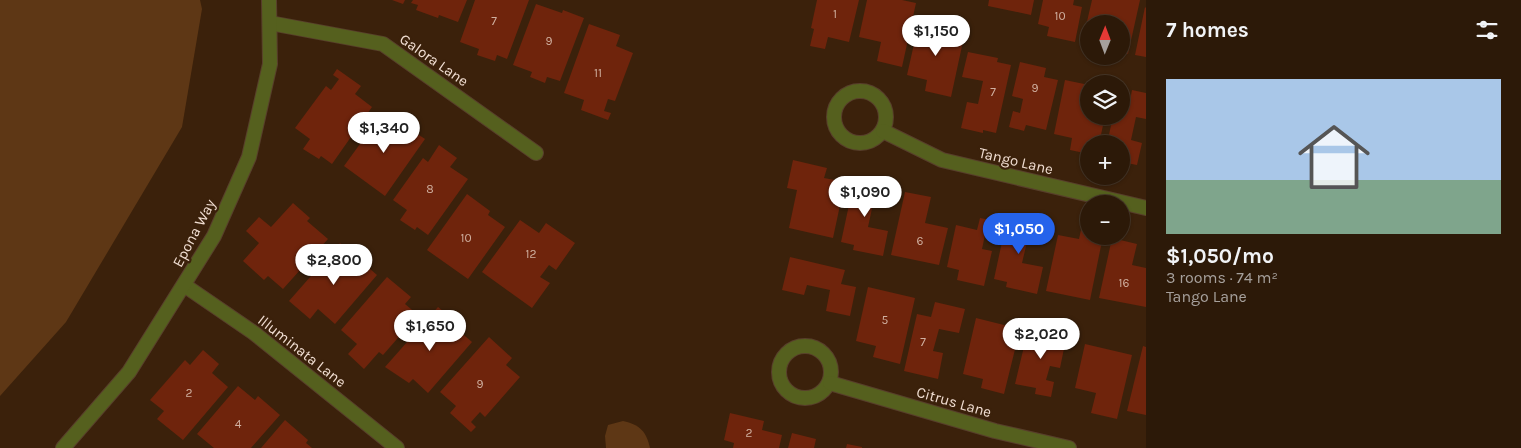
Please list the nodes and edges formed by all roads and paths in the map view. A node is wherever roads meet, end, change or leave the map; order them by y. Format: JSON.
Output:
{"nodes":[{"id":1,"x":269,"y":0,"type":"edge"},
{"id":2,"x":270,"y":23,"type":"junction"},
{"id":3,"x":883,"y":131,"type":"dead end"},
{"id":4,"x":536,"y":152,"type":"dead end"},
{"id":5,"x":1146,"y":208,"type":"edge"},
{"id":6,"x":184,"y":285,"type":"junction"},
{"id":7,"x":830,"y":383,"type":"dead end"},
{"id":8,"x":63,"y":448,"type":"edge"},
{"id":9,"x":397,"y":448,"type":"edge"},
{"id":10,"x":1069,"y":448,"type":"edge"}],
"edges":[{"from":1,"to":2,"type":"street","name":"Epona Way"},
{"from":2,"to":4,"type":"street","name":"Galora Lane"},
{"from":2,"to":6,"type":"street","name":"Epona Way"},
{"from":3,"to":5,"type":"street","name":"Tango Lane"},
{"from":6,"to":8,"type":"street","name":"Epona Way"},
{"from":6,"to":9,"type":"street","name":"Illuminata Lane"},
{"from":7,"to":10,"type":"street","name":"Citrus Lane"}]}
